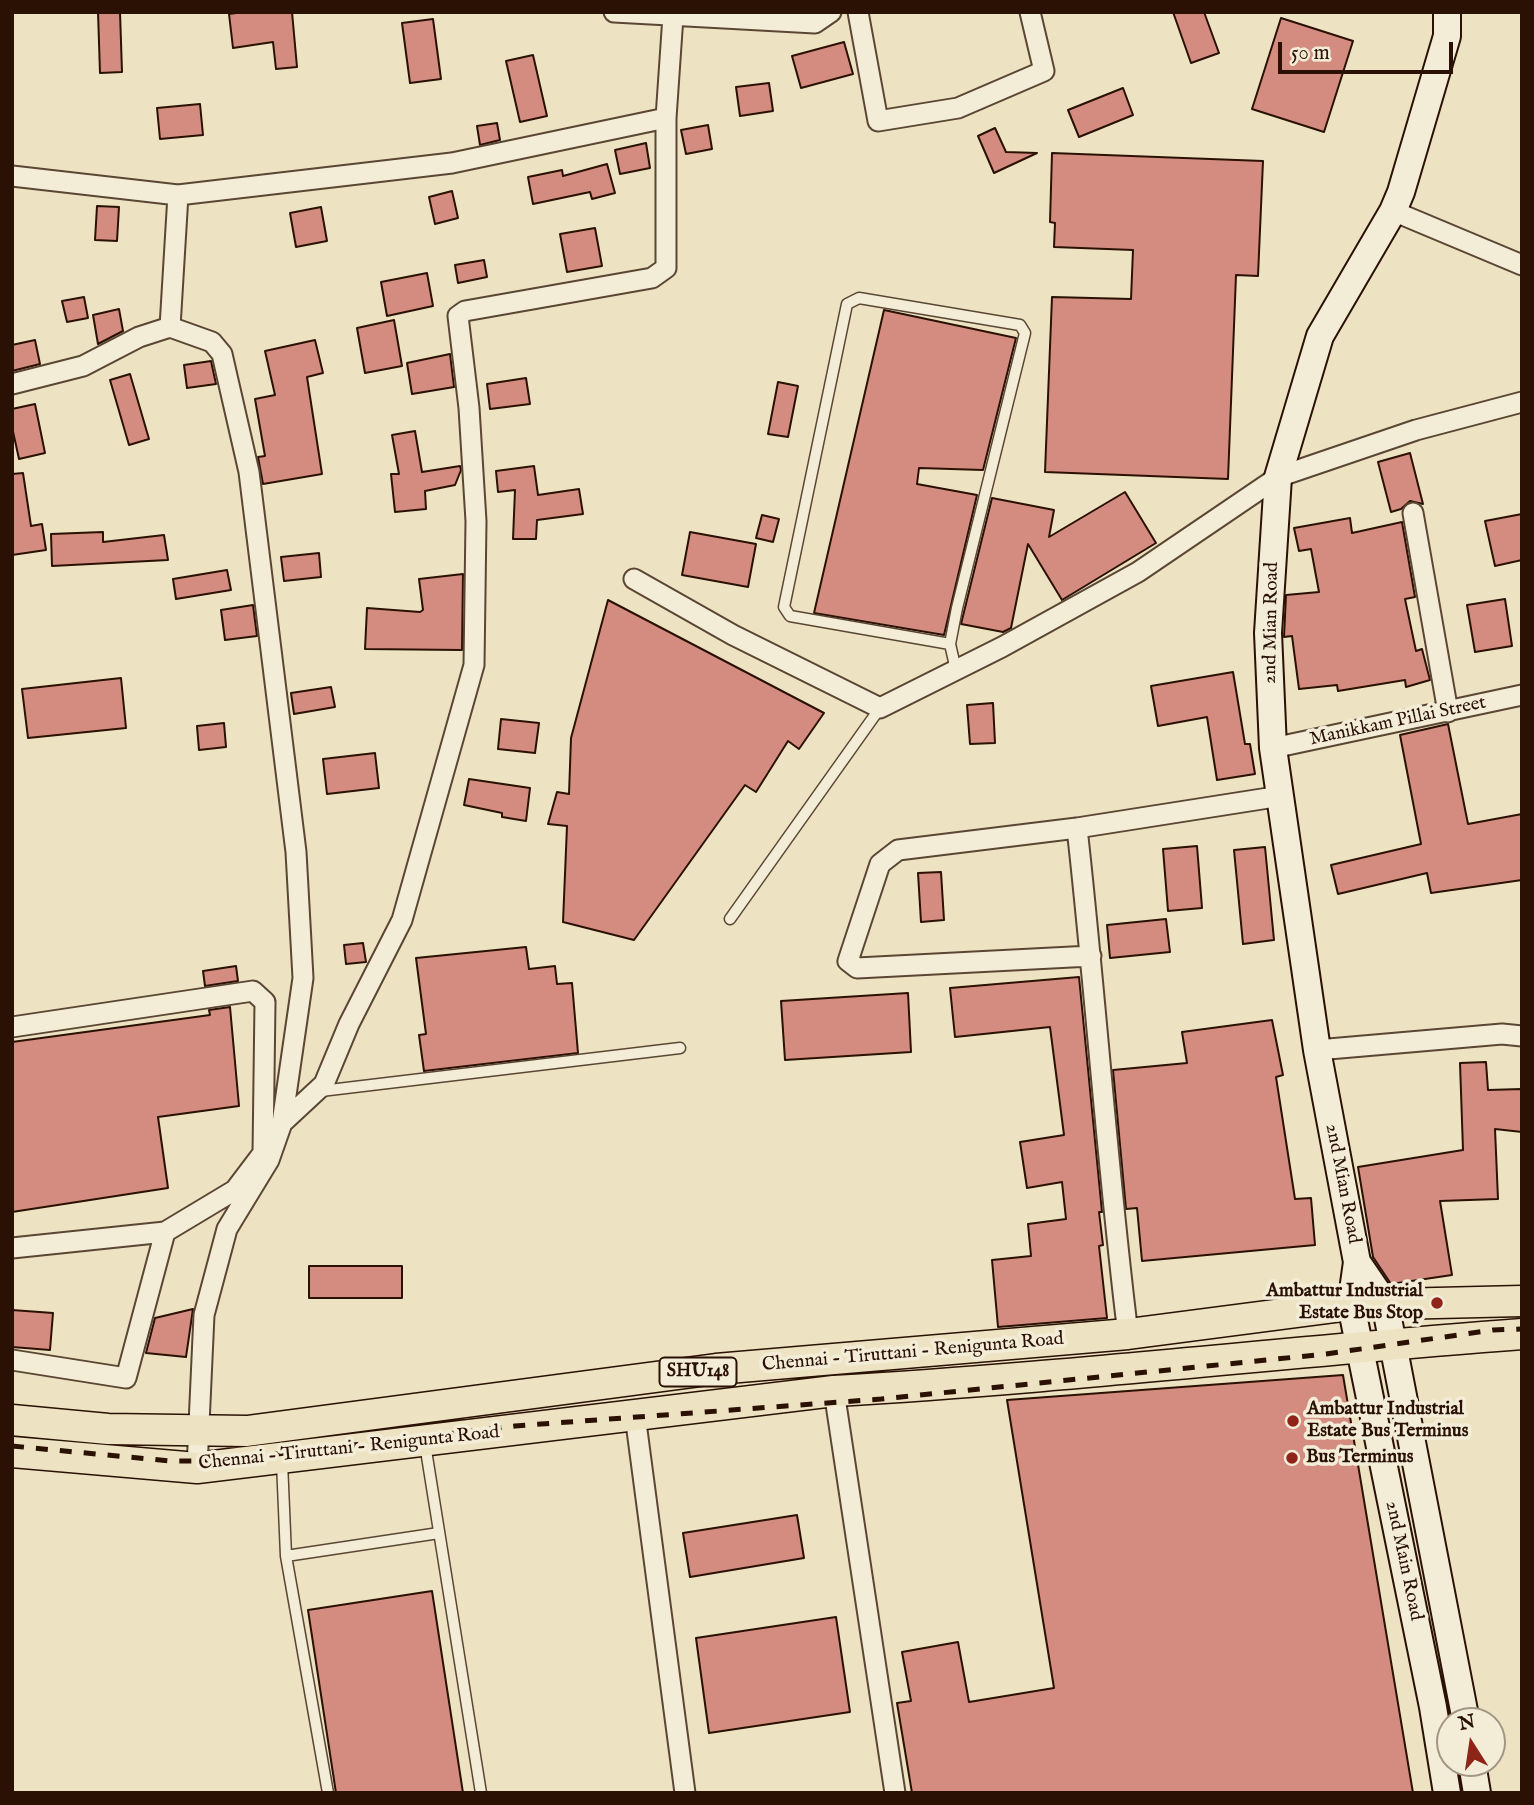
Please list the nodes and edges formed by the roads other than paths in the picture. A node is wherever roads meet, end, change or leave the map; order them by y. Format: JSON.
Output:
{"nodes":[{"id":1,"x":614,"y":12,"type":"edge"},
{"id":2,"x":831,"y":12,"type":"edge"},
{"id":3,"x":858,"y":12,"type":"edge"},
{"id":4,"x":1030,"y":12,"type":"edge"},
{"id":5,"x":1447,"y":12,"type":"edge"},
{"id":6,"x":643,"y":13,"type":"edge"},
{"id":7,"x":673,"y":16,"type":"junction"},
{"id":8,"x":666,"y":118,"type":"junction"},
{"id":9,"x":12,"y":176,"type":"edge"},
{"id":10,"x":178,"y":195,"type":"junction"},
{"id":11,"x":1394,"y":211,"type":"junction"},
{"id":12,"x":1522,"y":265,"type":"edge"},
{"id":13,"x":170,"y":327,"type":"junction"},
{"id":14,"x":12,"y":384,"type":"edge"},
{"id":15,"x":1522,"y":402,"type":"edge"},
{"id":16,"x":1278,"y":477,"type":"junction"},
{"id":17,"x":1413,"y":513,"type":"dead end"},
{"id":18,"x":634,"y":579,"type":"dead end"},
{"id":19,"x":950,"y":644,"type":"junction"},
{"id":20,"x":956,"y":670,"type":"junction"},
{"id":21,"x":1522,"y":695,"type":"edge"},
{"id":22,"x":880,"y":708,"type":"junction"},
{"id":23,"x":1448,"y":712,"type":"junction"},
{"id":24,"x":1273,"y":748,"type":"junction"},
{"id":25,"x":1281,"y":796,"type":"junction"},
{"id":26,"x":1077,"y":828,"type":"junction"},
{"id":27,"x":730,"y":919,"type":"dead end"},
{"id":28,"x":1091,"y":956,"type":"junction"},
{"id":29,"x":12,"y":1027,"type":"edge"},
{"id":30,"x":1522,"y":1036,"type":"edge"},
{"id":31,"x":680,"y":1048,"type":"dead end"},
{"id":32,"x":1317,"y":1050,"type":"junction"},
{"id":33,"x":317,"y":1091,"type":"junction"},
{"id":34,"x":282,"y":1123,"type":"junction"},
{"id":35,"x":165,"y":1232,"type":"junction"},
{"id":36,"x":12,"y":1248,"type":"edge"},
{"id":37,"x":1357,"y":1262,"type":"junction"},
{"id":38,"x":1522,"y":1301,"type":"edge"},
{"id":39,"x":1385,"y":1303,"type":"junction"},
{"id":40,"x":1351,"y":1305,"type":"junction"},
{"id":41,"x":1128,"y":1334,"type":"junction"},
{"id":42,"x":1522,"y":1334,"type":"edge"},
{"id":43,"x":1393,"y":1343,"type":"junction"},
{"id":44,"x":1358,"y":1345,"type":"junction"},
{"id":45,"x":12,"y":1360,"type":"edge"},
{"id":46,"x":834,"y":1391,"type":"junction"},
{"id":47,"x":464,"y":1401,"type":"junction"},
{"id":48,"x":635,"y":1415,"type":"junction"},
{"id":49,"x":12,"y":1420,"type":"edge"},
{"id":50,"x":199,"y":1432,"type":"junction"},
{"id":51,"x":470,"y":1437,"type":"junction"},
{"id":52,"x":425,"y":1442,"type":"junction"},
{"id":53,"x":12,"y":1452,"type":"edge"},
{"id":54,"x":282,"y":1458,"type":"junction"},
{"id":55,"x":197,"y":1468,"type":"junction"},
{"id":56,"x":439,"y":1533,"type":"junction"},
{"id":57,"x":286,"y":1556,"type":"junction"},
{"id":58,"x":1440,"y":1584,"type":"junction"},
{"id":59,"x":1409,"y":1592,"type":"junction"},
{"id":60,"x":1463,"y":1707,"type":"edge"},
{"id":61,"x":328,"y":1793,"type":"edge"},
{"id":62,"x":481,"y":1793,"type":"edge"},
{"id":63,"x":685,"y":1793,"type":"edge"},
{"id":64,"x":895,"y":1793,"type":"edge"},
{"id":65,"x":1447,"y":1793,"type":"edge"}],
"edges":[{"from":1,"to":6,"type":"street"},
{"from":2,"to":7,"type":"street"},
{"from":3,"to":4,"type":"street"},
{"from":5,"to":11,"type":"main road","name":"2nd Mian Road"},
{"from":6,"to":7,"type":"street"},
{"from":7,"to":8,"type":"street"},
{"from":8,"to":10,"type":"street"},
{"from":8,"to":33,"type":"street"},
{"from":9,"to":10,"type":"street"},
{"from":10,"to":13,"type":"street"},
{"from":11,"to":12,"type":"street"},
{"from":11,"to":16,"type":"main road","name":"2nd Mian Road"},
{"from":13,"to":14,"type":"street"},
{"from":13,"to":34,"type":"street"},
{"from":15,"to":16,"type":"street"},
{"from":16,"to":20,"type":"street"},
{"from":16,"to":24,"type":"main road","name":"2nd Mian Road"},
{"from":17,"to":23,"type":"street"},
{"from":18,"to":22,"type":"street"},
{"from":19,"to":19,"type":"lane"},
{"from":19,"to":20,"type":"lane"},
{"from":20,"to":22,"type":"street"},
{"from":21,"to":23,"type":"street","name":"Manikkam Pillai Street"},
{"from":22,"to":27,"type":"lane"},
{"from":23,"to":24,"type":"street","name":"Manikkam Pillai Street"},
{"from":24,"to":25,"type":"main road","name":"2nd Mian Road"},
{"from":25,"to":26,"type":"street"},
{"from":25,"to":32,"type":"main road","name":"2nd Mian Road"},
{"from":26,"to":28,"type":"street"},
{"from":26,"to":28,"type":"street"},
{"from":28,"to":41,"type":"street"},
{"from":29,"to":35,"type":"street"},
{"from":30,"to":32,"type":"street"},
{"from":31,"to":33,"type":"lane"},
{"from":32,"to":37,"type":"main road","name":"2nd Mian Road"},
{"from":33,"to":34,"type":"street"},
{"from":34,"to":50,"type":"street"},
{"from":35,"to":36,"type":"street"},
{"from":35,"to":45,"type":"street"},
{"from":37,"to":39,"type":"main road","name":"2nd Main Road"},
{"from":37,"to":40,"type":"main road","name":"2nd Main Road"},
{"from":38,"to":39,"type":"main road","name":"Chennai - Tiruttani - Renigunta Road","number":"SHU148"},
{"from":39,"to":40,"type":"main road","name":"Chennai - Tiruttani - Renigunta Road","number":"SHU148"},
{"from":39,"to":43,"type":"main road","name":"2nd Main Road"},
{"from":40,"to":41,"type":"main road","name":"Chennai - Tiruttani - Renigunta Road","number":"SHU148"},
{"from":40,"to":44,"type":"main road","name":"2nd Main Road"},
{"from":41,"to":47,"type":"main road","name":"Chennai - Tiruttani - Renigunta Road","number":"SHU148"},
{"from":42,"to":43,"type":"main road","name":"Chennai - Tiruttani - Renigunta Road","number":"SHU148"},
{"from":43,"to":44,"type":"main road","name":"Chennai - Tiruttani - Renigunta Road","number":"SHU148"},
{"from":43,"to":58,"type":"main road","name":"2nd Main Road"},
{"from":44,"to":46,"type":"main road","name":"Chennai - Tiruttani - Renigunta Road","number":"SHU148"},
{"from":44,"to":59,"type":"main road","name":"2nd Main Road"},
{"from":46,"to":48,"type":"main road","name":"Chennai - Tiruttani - Renigunta Road","number":"SHU148"},
{"from":46,"to":64,"type":"street"},
{"from":47,"to":50,"type":"main road","name":"Chennai - Tiruttani - Renigunta Road","number":"SHU148"},
{"from":47,"to":51,"type":"main road"},
{"from":48,"to":51,"type":"main road","name":"Chennai - Tiruttani - Renigunta Road","number":"SHU148"},
{"from":48,"to":63,"type":"street"},
{"from":49,"to":50,"type":"main road","name":"Chennai - Tiruttani - Renigunta Road","number":"SHU148"},
{"from":50,"to":55,"type":"street"},
{"from":51,"to":52,"type":"main road","name":"Chennai - Tiruttani - Renigunta Road","number":"SHU148"},
{"from":52,"to":54,"type":"main road","name":"Chennai - Tiruttani - Renigunta Road","number":"SHU148"},
{"from":52,"to":56,"type":"lane"},
{"from":53,"to":55,"type":"main road","name":"Chennai - Tiruttani - Renigunta Road","number":"SHU148"},
{"from":54,"to":55,"type":"main road","name":"Chennai - Tiruttani - Renigunta Road","number":"SHU148"},
{"from":54,"to":57,"type":"lane"},
{"from":56,"to":57,"type":"lane"},
{"from":56,"to":62,"type":"lane"},
{"from":57,"to":61,"type":"lane"},
{"from":58,"to":59,"type":"main road"},
{"from":58,"to":60,"type":"main road","name":"2nd Main Road"},
{"from":59,"to":65,"type":"main road","name":"2nd Main Road"}]}
